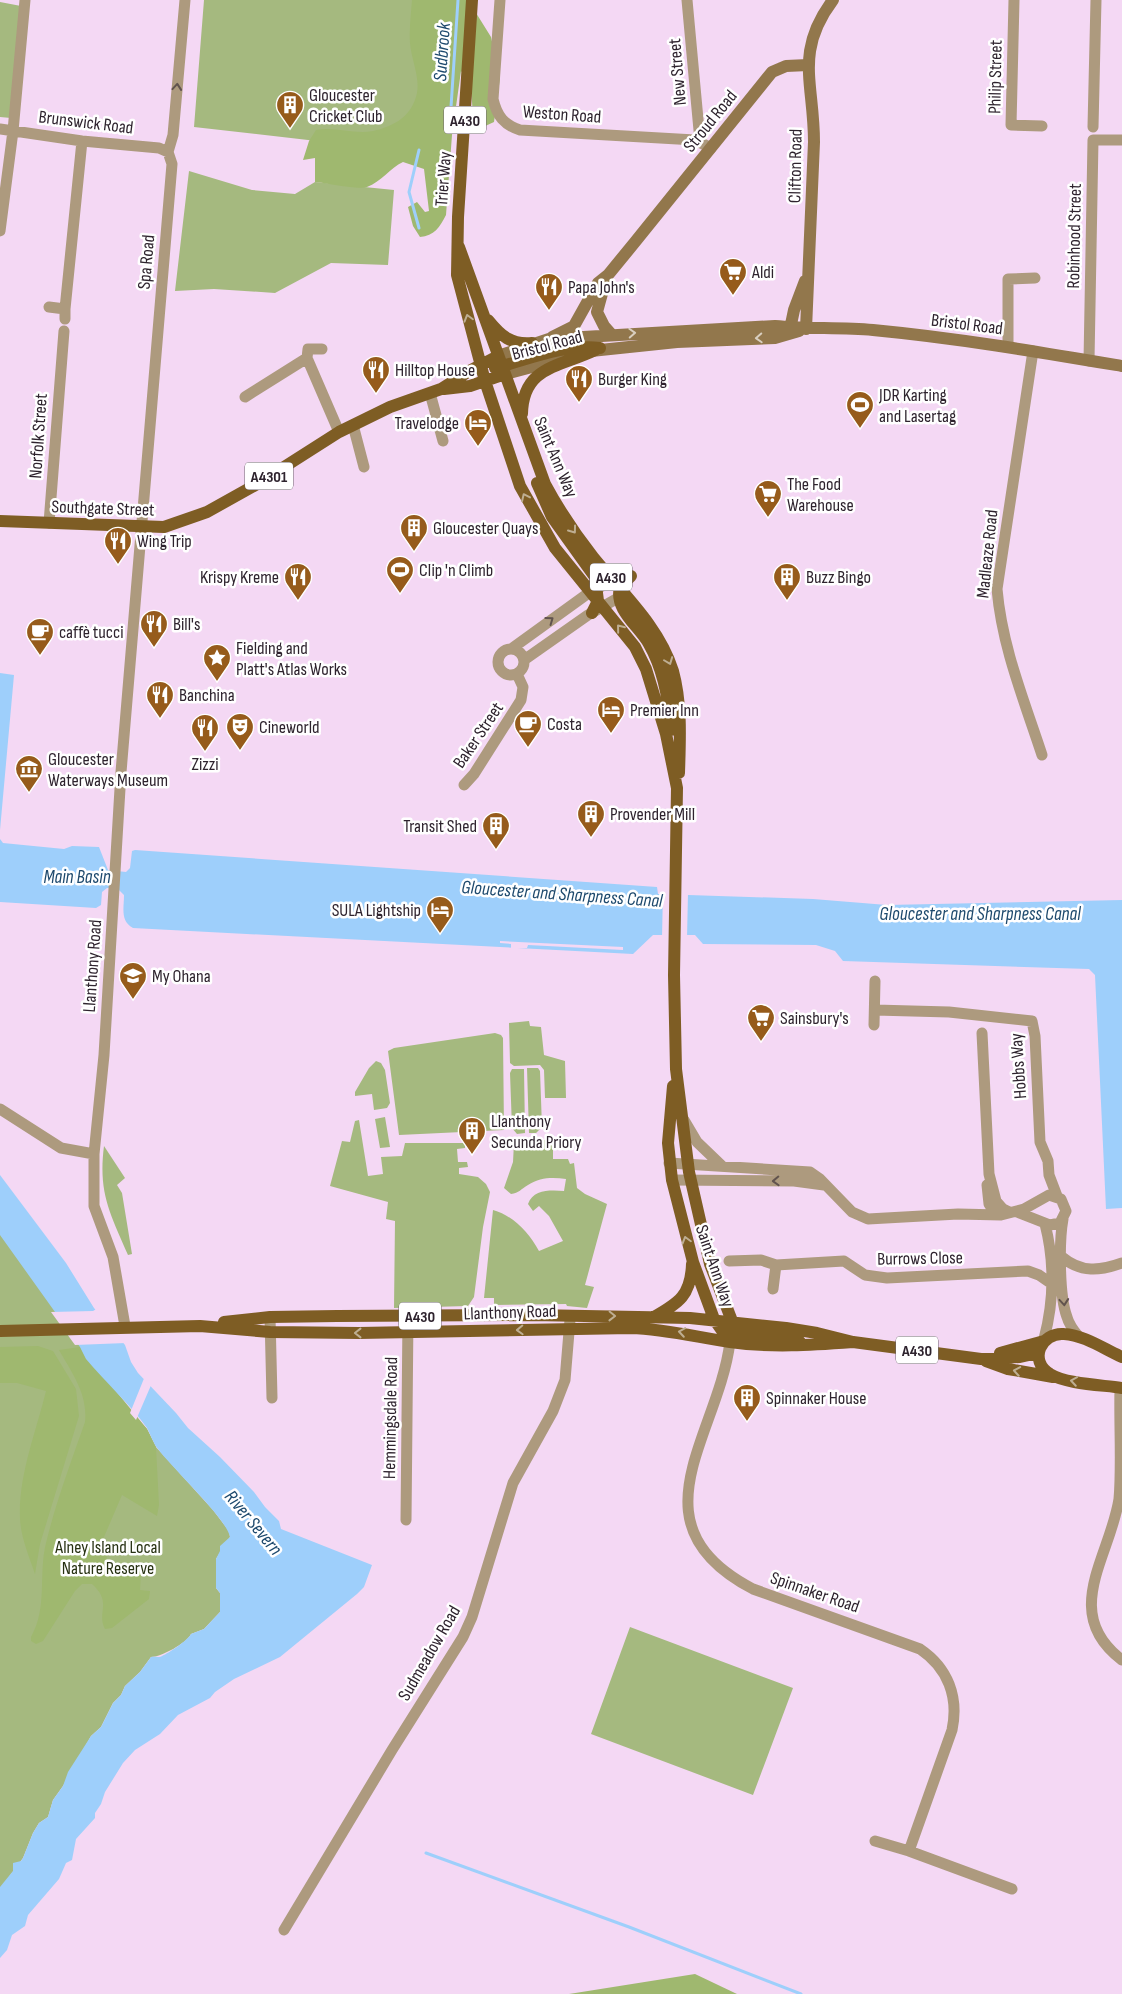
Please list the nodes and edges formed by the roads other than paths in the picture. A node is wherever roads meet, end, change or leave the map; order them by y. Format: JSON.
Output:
{"nodes":[{"id":1,"x":25,"y":0,"type":"edge"},
{"id":2,"x":184,"y":0,"type":"edge"},
{"id":3,"x":472,"y":0,"type":"edge"},
{"id":4,"x":500,"y":0,"type":"edge"},
{"id":5,"x":687,"y":0,"type":"edge"},
{"id":6,"x":833,"y":0,"type":"edge"},
{"id":7,"x":1014,"y":0,"type":"edge"},
{"id":8,"x":1096,"y":0,"type":"edge"},
{"id":9,"x":808,"y":65,"type":"junction"},
{"id":10,"x":1042,"y":126,"type":"dead end"},
{"id":11,"x":1094,"y":127,"type":"dead end"},
{"id":12,"x":0,"y":129,"type":"edge"},
{"id":13,"x":13,"y":130,"type":"junction"},
{"id":14,"x":1122,"y":140,"type":"edge"},
{"id":15,"x":82,"y":141,"type":"junction"},
{"id":16,"x":706,"y":144,"type":"junction"},
{"id":17,"x":168,"y":152,"type":"junction"},
{"id":18,"x":0,"y":231,"type":"edge"},
{"id":19,"x":457,"y":240,"type":"junction"},
{"id":20,"x":810,"y":269,"type":"junction"},
{"id":21,"x":608,"y":275,"type":"junction"},
{"id":22,"x":1035,"y":278,"type":"dead end"},
{"id":23,"x":49,"y":307,"type":"dead end"},
{"id":24,"x":482,"y":312,"type":"junction"},
{"id":25,"x":806,"y":329,"type":"junction"},
{"id":26,"x":789,"y":330,"type":"junction"},
{"id":27,"x":64,"y":331,"type":"dead end"},
{"id":28,"x":612,"y":334,"type":"junction"},
{"id":29,"x":549,"y":339,"type":"junction"},
{"id":30,"x":532,"y":343,"type":"junction"},
{"id":31,"x":1008,"y":346,"type":"junction"},
{"id":32,"x":322,"y":349,"type":"dead end"},
{"id":33,"x":599,"y":349,"type":"junction"},
{"id":34,"x":1033,"y":351,"type":"junction"},
{"id":35,"x":307,"y":358,"type":"junction"},
{"id":36,"x":1089,"y":361,"type":"junction"},
{"id":37,"x":481,"y":365,"type":"junction"},
{"id":38,"x":502,"y":366,"type":"junction"},
{"id":39,"x":1122,"y":366,"type":"edge"},
{"id":40,"x":486,"y":381,"type":"junction"},
{"id":41,"x":435,"y":391,"type":"junction"},
{"id":42,"x":245,"y":397,"type":"dead end"},
{"id":43,"x":353,"y":425,"type":"junction"},
{"id":44,"x":525,"y":431,"type":"junction"},
{"id":45,"x":339,"y":432,"type":"junction"},
{"id":46,"x":443,"y":441,"type":"dead end"},
{"id":47,"x":364,"y":467,"type":"dead end"},
{"id":48,"x":0,"y":522,"type":"edge"},
{"id":49,"x":49,"y":523,"type":"junction"},
{"id":50,"x":142,"y":528,"type":"junction"},
{"id":51,"x":631,"y":576,"type":"dead end"},
{"id":52,"x":619,"y":590,"type":"junction"},
{"id":53,"x":596,"y":600,"type":"junction"},
{"id":54,"x":511,"y":649,"type":"junction"},
{"id":55,"x":524,"y":660,"type":"junction"},
{"id":56,"x":518,"y":674,"type":"junction"},
{"id":57,"x":1042,"y":755,"type":"dead end"},
{"id":58,"x":672,"y":767,"type":"junction"},
{"id":59,"x":464,"y":785,"type":"dead end"},
{"id":60,"x":676,"y":788,"type":"junction"},
{"id":61,"x":875,"y":981,"type":"dead end"},
{"id":62,"x":875,"y":1010,"type":"junction"},
{"id":63,"x":874,"y":1025,"type":"dead end"},
{"id":64,"x":982,"y":1033,"type":"dead end"},
{"id":65,"x":676,"y":1069,"type":"junction"},
{"id":66,"x":0,"y":1109,"type":"edge"},
{"id":67,"x":681,"y":1114,"type":"junction"},
{"id":68,"x":94,"y":1154,"type":"junction"},
{"id":69,"x":669,"y":1163,"type":"junction"},
{"id":70,"x":688,"y":1164,"type":"junction"},
{"id":71,"x":722,"y":1167,"type":"junction"},
{"id":72,"x":989,"y":1174,"type":"junction"},
{"id":73,"x":1049,"y":1175,"type":"junction"},
{"id":74,"x":672,"y":1180,"type":"junction"},
{"id":75,"x":690,"y":1181,"type":"junction"},
{"id":76,"x":824,"y":1185,"type":"junction"},
{"id":77,"x":1057,"y":1196,"type":"junction"},
{"id":78,"x":987,"y":1197,"type":"junction"},
{"id":79,"x":1039,"y":1200,"type":"junction"},
{"id":80,"x":1013,"y":1212,"type":"junction"},
{"id":81,"x":995,"y":1213,"type":"junction"},
{"id":82,"x":958,"y":1214,"type":"junction"},
{"id":83,"x":1064,"y":1219,"type":"junction"},
{"id":84,"x":1042,"y":1222,"type":"junction"},
{"id":85,"x":1056,"y":1257,"type":"junction"},
{"id":86,"x":729,"y":1261,"type":"dead end"},
{"id":87,"x":693,"y":1262,"type":"junction"},
{"id":88,"x":1122,"y":1263,"type":"edge"},
{"id":89,"x":776,"y":1265,"type":"junction"},
{"id":90,"x":1083,"y":1269,"type":"junction"},
{"id":91,"x":1028,"y":1271,"type":"junction"},
{"id":92,"x":1058,"y":1283,"type":"junction"},
{"id":93,"x":774,"y":1289,"type":"dead end"},
{"id":94,"x":408,"y":1316,"type":"junction"},
{"id":95,"x":270,"y":1317,"type":"junction"},
{"id":96,"x":654,"y":1317,"type":"junction"},
{"id":97,"x":570,"y":1322,"type":"junction"},
{"id":98,"x":200,"y":1326,"type":"junction"},
{"id":99,"x":123,"y":1327,"type":"junction"},
{"id":100,"x":726,"y":1328,"type":"junction"},
{"id":101,"x":0,"y":1331,"type":"edge"},
{"id":102,"x":270,"y":1332,"type":"junction"},
{"id":103,"x":408,"y":1332,"type":"junction"},
{"id":104,"x":1079,"y":1337,"type":"junction"},
{"id":105,"x":1044,"y":1340,"type":"junction"},
{"id":106,"x":853,"y":1342,"type":"junction"},
{"id":107,"x":1038,"y":1353,"type":"junction"},
{"id":108,"x":1122,"y":1357,"type":"edge"},
{"id":109,"x":981,"y":1358,"type":"junction"},
{"id":110,"x":1055,"y":1377,"type":"junction"},
{"id":111,"x":1121,"y":1388,"type":"edge"},
{"id":112,"x":272,"y":1398,"type":"dead end"},
{"id":113,"x":406,"y":1520,"type":"dead end"},
{"id":114,"x":1122,"y":1660,"type":"edge"},
{"id":115,"x":874,"y":1841,"type":"dead end"},
{"id":116,"x":909,"y":1851,"type":"junction"},
{"id":117,"x":1010,"y":1888,"type":"dead end"},
{"id":118,"x":284,"y":1930,"type":"dead end"}],
"edges":[{"from":1,"to":13,"type":"street"},
{"from":17,"to":2,"type":"street","name":"Spa Road","one_way":true},
{"from":3,"to":19,"type":"main road","name":"Trier Way","number":"A430"},
{"from":4,"to":16,"type":"street","name":"Weston Road"},
{"from":5,"to":16,"type":"street","name":"New Street"},
{"from":6,"to":9,"type":"main road"},
{"from":7,"to":10,"type":"street","name":"Philip Street"},
{"from":8,"to":11,"type":"street"},
{"from":9,"to":16,"type":"main road","name":"Stroud Road"},
{"from":9,"to":20,"type":"main road","name":"Clifton Road"},
{"from":12,"to":13,"type":"street","name":"Brunswick Road"},
{"from":13,"to":15,"type":"street","name":"Brunswick Road"},
{"from":13,"to":18,"type":"street"},
{"from":14,"to":36,"type":"street","name":"Robinhood Street"},
{"from":15,"to":17,"type":"street","name":"Brunswick Road"},
{"from":15,"to":23,"type":"street"},
{"from":16,"to":21,"type":"main road","name":"Stroud Road"},
{"from":17,"to":50,"type":"street","name":"Spa Road"},
{"from":19,"to":24,"type":"main road","name":"Trier Way","number":"A430"},
{"from":37,"to":19,"type":"main road","name":"Trier Way","number":"A430","one_way":true},
{"from":20,"to":25,"type":"main road","name":"Clifton Road"},
{"from":20,"to":26,"type":"main road","name":"Clifton Road"},
{"from":21,"to":28,"type":"main road","name":"Stroud Road"},
{"from":21,"to":29,"type":"main road","name":"Stroud Road"},
{"from":22,"to":31,"type":"street"},
{"from":24,"to":30,"type":"main road"},
{"from":24,"to":38,"type":"main road","name":"Trier Way","number":"A430"},
{"from":25,"to":26,"type":"main road","name":"Bristol Road"},
{"from":25,"to":31,"type":"main road","name":"Bristol Road"},
{"from":28,"to":26,"type":"main road","name":"Bristol Road","one_way":true},
{"from":26,"to":33,"type":"main road","name":"Bristol Road","one_way":true},
{"from":27,"to":49,"type":"street","name":"Norfolk Street"},
{"from":28,"to":29,"type":"main road","name":"Bristol Road"},
{"from":29,"to":30,"type":"main road","name":"Bristol Road"},
{"from":30,"to":38,"type":"main road","name":"Bristol Road"},
{"from":31,"to":34,"type":"main road","name":"Bristol Road"},
{"from":32,"to":35,"type":"street"},
{"from":33,"to":38,"type":"main road","name":"Bristol Road"},
{"from":33,"to":44,"type":"main road"},
{"from":34,"to":36,"type":"main road","name":"Bristol Road"},
{"from":34,"to":57,"type":"street","name":"Madleaze Road"},
{"from":35,"to":42,"type":"street"},
{"from":35,"to":45,"type":"street"},
{"from":36,"to":39,"type":"main road","name":"Bristol Road"},
{"from":37,"to":38,"type":"main road","name":"Southgate Street","number":"A4301"},
{"from":37,"to":40,"type":"main road","name":"Trier Way","number":"A430"},
{"from":37,"to":41,"type":"main road","name":"Southgate Street","number":"A4301"},
{"from":38,"to":40,"type":"main road","name":"Southgate Street","number":"A4301"},
{"from":38,"to":44,"type":"main road","name":"Saint Ann Way","number":"A430"},
{"from":40,"to":41,"type":"main road","name":"Southgate Street","number":"A4301"},
{"from":53,"to":40,"type":"main road","name":"Saint Ann Way","number":"A430","one_way":true},
{"from":41,"to":43,"type":"main road","name":"Southgate Street","number":"A4301"},
{"from":41,"to":46,"type":"street"},
{"from":43,"to":45,"type":"main road","name":"Southgate Street","number":"A4301"},
{"from":43,"to":47,"type":"street"},
{"from":44,"to":52,"type":"main road","name":"Saint Ann Way","number":"A430","one_way":true},
{"from":44,"to":53,"type":"main road"},
{"from":45,"to":50,"type":"main road","name":"Southgate Street","number":"A4301"},
{"from":48,"to":49,"type":"main road","name":"Southgate Street","number":"A4301"},
{"from":49,"to":50,"type":"main road","name":"Southgate Street","number":"A4301"},
{"from":50,"to":68,"type":"street","name":"Llanthony Road"},
{"from":51,"to":52,"type":"main road"},
{"from":52,"to":53,"type":"street"},
{"from":52,"to":53,"type":"street"},
{"from":52,"to":58,"type":"main road"},
{"from":52,"to":60,"type":"main road","name":"Saint Ann Way","number":"A430","one_way":true},
{"from":54,"to":53,"type":"street","one_way":true},
{"from":53,"to":55,"type":"street"},
{"from":58,"to":53,"type":"main road","name":"Saint Ann Way","number":"A430","one_way":true},
{"from":54,"to":55,"type":"street"},
{"from":54,"to":56,"type":"street"},
{"from":55,"to":56,"type":"street"},
{"from":56,"to":59,"type":"street","name":"Baker Street"},
{"from":58,"to":60,"type":"main road","name":"Saint Ann Way","number":"A430"},
{"from":60,"to":65,"type":"main road","name":"Saint Ann Way","number":"A430"},
{"from":61,"to":62,"type":"street"},
{"from":62,"to":63,"type":"street"},
{"from":62,"to":73,"type":"street","name":"Hobbs Way"},
{"from":64,"to":72,"type":"street"},
{"from":65,"to":67,"type":"main road","name":"Saint Ann Way","number":"A430"},
{"from":65,"to":69,"type":"main road","name":"Saint Ann Way"},
{"from":66,"to":68,"type":"street"},
{"from":67,"to":70,"type":"main road","name":"Saint Ann Way","number":"A430"},
{"from":67,"to":71,"type":"street"},
{"from":68,"to":99,"type":"street","name":"Llanthony Road"},
{"from":69,"to":70,"type":"street"},
{"from":69,"to":74,"type":"main road","name":"Saint Ann Way"},
{"from":70,"to":71,"type":"street"},
{"from":70,"to":75,"type":"main road","name":"Saint Ann Way","number":"A430"},
{"from":71,"to":76,"type":"street"},
{"from":72,"to":78,"type":"street"},
{"from":72,"to":80,"type":"street"},
{"from":73,"to":77,"type":"street","name":"Hobbs Way"},
{"from":73,"to":79,"type":"street"},
{"from":74,"to":75,"type":"street"},
{"from":87,"to":74,"type":"main road","name":"Saint Ann Way","one_way":true},
{"from":76,"to":75,"type":"street","one_way":true},
{"from":75,"to":100,"type":"main road","name":"Saint Ann Way","number":"A430"},
{"from":76,"to":82,"type":"street"},
{"from":77,"to":79,"type":"street"},
{"from":77,"to":83,"type":"street"},
{"from":78,"to":81,"type":"street"},
{"from":78,"to":82,"type":"street"},
{"from":79,"to":80,"type":"street"},
{"from":79,"to":84,"type":"street"},
{"from":80,"to":81,"type":"street"},
{"from":80,"to":84,"type":"street"},
{"from":81,"to":82,"type":"street"},
{"from":83,"to":84,"type":"street"},
{"from":83,"to":85,"type":"street"},
{"from":84,"to":85,"type":"street"},
{"from":85,"to":90,"type":"street"},
{"from":85,"to":91,"type":"street","name":"Burrows Close"},
{"from":85,"to":92,"type":"street"},
{"from":86,"to":89,"type":"street","name":"Burrows Close"},
{"from":87,"to":96,"type":"main road"},
{"from":87,"to":100,"type":"main road","name":"Saint Ann Way"},
{"from":88,"to":90,"type":"street"},
{"from":89,"to":91,"type":"street","name":"Burrows Close"},
{"from":89,"to":93,"type":"street"},
{"from":90,"to":92,"type":"street"},
{"from":91,"to":92,"type":"street"},
{"from":92,"to":104,"type":"street","one_way":true},
{"from":92,"to":105,"type":"street"},
{"from":94,"to":95,"type":"main road","name":"Llanthony Road","number":"A430"},
{"from":94,"to":97,"type":"main road","name":"Llanthony Road","number":"A430"},
{"from":94,"to":103,"type":"street","name":"Hemmingsdale Road"},
{"from":95,"to":98,"type":"main road","name":"Llanthony Road","number":"A430"},
{"from":95,"to":102,"type":"street"},
{"from":97,"to":96,"type":"main road","name":"Llanthony Road","number":"A430","one_way":true},
{"from":96,"to":100,"type":"main road","number":"A430"},
{"from":100,"to":97,"type":"main road","name":"Llanthony Road","one_way":true},
{"from":97,"to":103,"type":"main road","name":"Llanthony Road","one_way":true},
{"from":97,"to":118,"type":"street","name":"Sudmeadow Road"},
{"from":98,"to":99,"type":"main road","name":"Llanthony Road","number":"A430"},
{"from":98,"to":102,"type":"main road","name":"Llanthony Road"},
{"from":99,"to":101,"type":"main road","number":"A430"},
{"from":100,"to":106,"type":"main road","number":"A430"},
{"from":100,"to":106,"type":"main road"},
{"from":100,"to":116,"type":"street","name":"Spinnaker Road"},
{"from":103,"to":102,"type":"main road","name":"Llanthony Road","one_way":true},
{"from":102,"to":112,"type":"street"},
{"from":103,"to":113,"type":"street","name":"Hemmingsdale Road"},
{"from":104,"to":105,"type":"main road"},
{"from":104,"to":108,"type":"main road"},
{"from":105,"to":107,"type":"main road"},
{"from":105,"to":109,"type":"main road"},
{"from":106,"to":109,"type":"main road","number":"A430"},
{"from":107,"to":109,"type":"main road","number":"A430"},
{"from":107,"to":110,"type":"main road"},
{"from":110,"to":109,"type":"main road","number":"A430","one_way":true},
{"from":111,"to":110,"type":"main road","number":"A430","one_way":true},
{"from":111,"to":114,"type":"street"},
{"from":115,"to":116,"type":"street"},
{"from":116,"to":117,"type":"street"}]}
